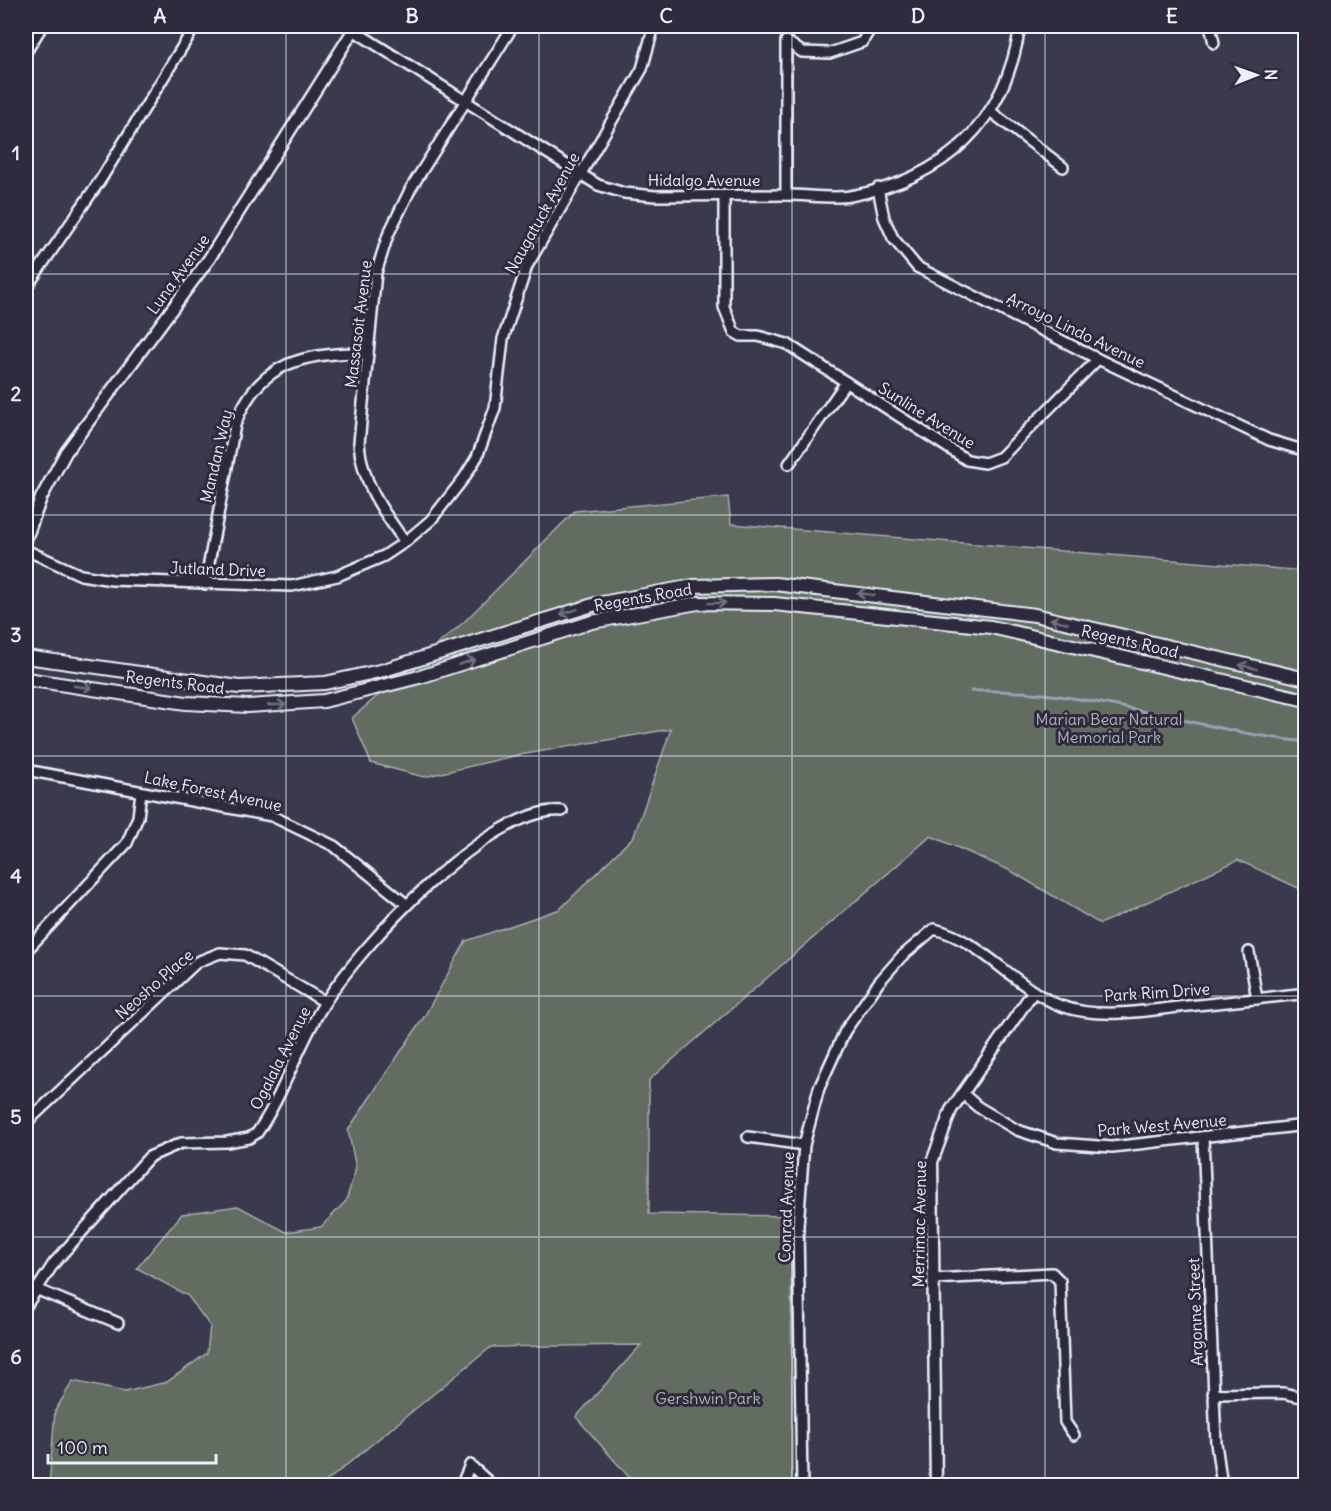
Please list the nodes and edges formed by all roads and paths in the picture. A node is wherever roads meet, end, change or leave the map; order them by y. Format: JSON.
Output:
{"nodes":[{"id":1,"x":42,"y":26,"type":"edge"},
{"id":2,"x":195,"y":26,"type":"edge"},
{"id":3,"x":513,"y":26,"type":"edge"},
{"id":4,"x":654,"y":26,"type":"edge"},
{"id":5,"x":872,"y":26,"type":"edge"},
{"id":6,"x":1020,"y":26,"type":"edge"},
{"id":7,"x":1210,"y":26,"type":"edge"},
{"id":8,"x":352,"y":27,"type":"edge"},
{"id":9,"x":1214,"y":43,"type":"dead end"},
{"id":10,"x":26,"y":52,"type":"edge"},
{"id":11,"x":465,"y":99,"type":"junction"},
{"id":12,"x":990,"y":111,"type":"junction"},
{"id":13,"x":1063,"y":167,"type":"dead end"},
{"id":14,"x":582,"y":173,"type":"junction"},
{"id":15,"x":878,"y":188,"type":"junction"},
{"id":16,"x":786,"y":195,"type":"junction"},
{"id":17,"x":724,"y":196,"type":"junction"},
{"id":18,"x":26,"y":288,"type":"edge"},
{"id":19,"x":368,"y":352,"type":"junction"},
{"id":20,"x":1098,"y":359,"type":"junction"},
{"id":21,"x":846,"y":382,"type":"junction"},
{"id":22,"x":1305,"y":451,"type":"edge"},
{"id":23,"x":789,"y":464,"type":"dead end"},
{"id":24,"x":26,"y":538,"type":"edge"},
{"id":25,"x":405,"y":542,"type":"junction"},
{"id":26,"x":26,"y":550,"type":"edge"},
{"id":27,"x":205,"y":584,"type":"junction"},
{"id":28,"x":26,"y":657,"type":"edge"},
{"id":29,"x":26,"y":679,"type":"edge"},
{"id":30,"x":1305,"y":679,"type":"edge"},
{"id":31,"x":1305,"y":700,"type":"edge"},
{"id":32,"x":26,"y":770,"type":"edge"},
{"id":33,"x":141,"y":792,"type":"junction"},
{"id":34,"x":562,"y":811,"type":"dead end"},
{"id":35,"x":406,"y":904,"type":"junction"},
{"id":36,"x":927,"y":932,"type":"joint"},
{"id":37,"x":26,"y":951,"type":"edge"},
{"id":38,"x":1249,"y":952,"type":"dead end"},
{"id":39,"x":1033,"y":992,"type":"junction"},
{"id":40,"x":1305,"y":993,"type":"edge"},
{"id":41,"x":1257,"y":999,"type":"junction"},
{"id":42,"x":325,"y":1002,"type":"junction"},
{"id":43,"x":962,"y":1093,"type":"junction"},
{"id":44,"x":26,"y":1123,"type":"edge"},
{"id":45,"x":1305,"y":1125,"type":"edge"},
{"id":46,"x":748,"y":1137,"type":"dead end"},
{"id":47,"x":1203,"y":1137,"type":"junction"},
{"id":48,"x":804,"y":1145,"type":"junction"},
{"id":49,"x":933,"y":1279,"type":"junction"},
{"id":50,"x":26,"y":1285,"type":"edge"},
{"id":51,"x":36,"y":1289,"type":"junction"},
{"id":52,"x":26,"y":1305,"type":"edge"},
{"id":53,"x":118,"y":1323,"type":"dead end"},
{"id":54,"x":1214,"y":1394,"type":"junction"},
{"id":55,"x":1305,"y":1398,"type":"edge"},
{"id":56,"x":1074,"y":1435,"type":"dead end"},
{"id":57,"x":461,"y":1485,"type":"edge"},
{"id":58,"x":493,"y":1485,"type":"edge"},
{"id":59,"x":802,"y":1485,"type":"edge"},
{"id":60,"x":936,"y":1485,"type":"edge"},
{"id":61,"x":1222,"y":1485,"type":"edge"}],
"edges":[{"from":1,"to":10,"type":"street"},
{"from":2,"to":18,"type":"street"},
{"from":3,"to":11,"type":"street","name":"Massasoit Avenue"},
{"from":4,"to":14,"type":"street","name":"Naugatuck Avenue"},
{"from":5,"to":16,"type":"street"},
{"from":6,"to":12,"type":"street","name":"Hidalgo Avenue"},
{"from":7,"to":9,"type":"street"},
{"from":8,"to":11,"type":"street","name":"Hidalgo Avenue"},
{"from":8,"to":24,"type":"street","name":"Luna Avenue"},
{"from":11,"to":14,"type":"street","name":"Hidalgo Avenue"},
{"from":11,"to":19,"type":"street","name":"Massasoit Avenue"},
{"from":12,"to":13,"type":"street"},
{"from":12,"to":15,"type":"street","name":"Hidalgo Avenue"},
{"from":14,"to":17,"type":"street","name":"Hidalgo Avenue"},
{"from":14,"to":25,"type":"street","name":"Naugatuck Avenue"},
{"from":15,"to":16,"type":"street","name":"Hidalgo Avenue"},
{"from":15,"to":20,"type":"street","name":"Arroyo Lindo Avenue"},
{"from":16,"to":17,"type":"street","name":"Hidalgo Avenue"},
{"from":17,"to":21,"type":"street","name":"Sunline Avenue"},
{"from":19,"to":25,"type":"street","name":"Massasoit Avenue"},
{"from":19,"to":27,"type":"street","name":"Mandan Way"},
{"from":20,"to":21,"type":"street","name":"Sunline Avenue"},
{"from":20,"to":22,"type":"street","name":"Arroyo Lindo Avenue"},
{"from":21,"to":23,"type":"street"},
{"from":25,"to":27,"type":"street","name":"Jutland Drive"},
{"from":26,"to":27,"type":"street","name":"Jutland Drive"},
{"from":30,"to":28,"type":"main road","name":"Regents Road","one_way":true},
{"from":29,"to":31,"type":"main road","name":"Regents Road","one_way":true},
{"from":32,"to":33,"type":"street","name":"Lake Forest Avenue"},
{"from":33,"to":35,"type":"street","name":"Lake Forest Avenue"},
{"from":33,"to":37,"type":"street"},
{"from":34,"to":35,"type":"street","name":"Ogalala Avenue"},
{"from":35,"to":42,"type":"street","name":"Ogalala Avenue"},
{"from":36,"to":39,"type":"street","name":"Park Rim Drive"},
{"from":36,"to":48,"type":"street","name":"Conrad Avenue"},
{"from":38,"to":41,"type":"street"},
{"from":39,"to":41,"type":"street","name":"Park Rim Drive"},
{"from":39,"to":43,"type":"street","name":"Merrimac Avenue"},
{"from":40,"to":41,"type":"street","name":"Park Rim Drive"},
{"from":42,"to":44,"type":"street","name":"Neosho Place"},
{"from":42,"to":51,"type":"street","name":"Ogalala Avenue"},
{"from":43,"to":47,"type":"street","name":"Park West Avenue"},
{"from":43,"to":49,"type":"street","name":"Merrimac Avenue"},
{"from":45,"to":47,"type":"street","name":"Park West Avenue"},
{"from":46,"to":48,"type":"street"},
{"from":47,"to":54,"type":"street","name":"Argonne Street"},
{"from":48,"to":59,"type":"street","name":"Conrad Avenue"},
{"from":49,"to":56,"type":"street"},
{"from":49,"to":60,"type":"street","name":"Merrimac Avenue"},
{"from":50,"to":51,"type":"street"},
{"from":51,"to":52,"type":"street","name":"Ogalala Avenue"},
{"from":51,"to":53,"type":"street"},
{"from":54,"to":55,"type":"street"},
{"from":54,"to":61,"type":"street","name":"Argonne Street"},
{"from":57,"to":58,"type":"street"}]}
